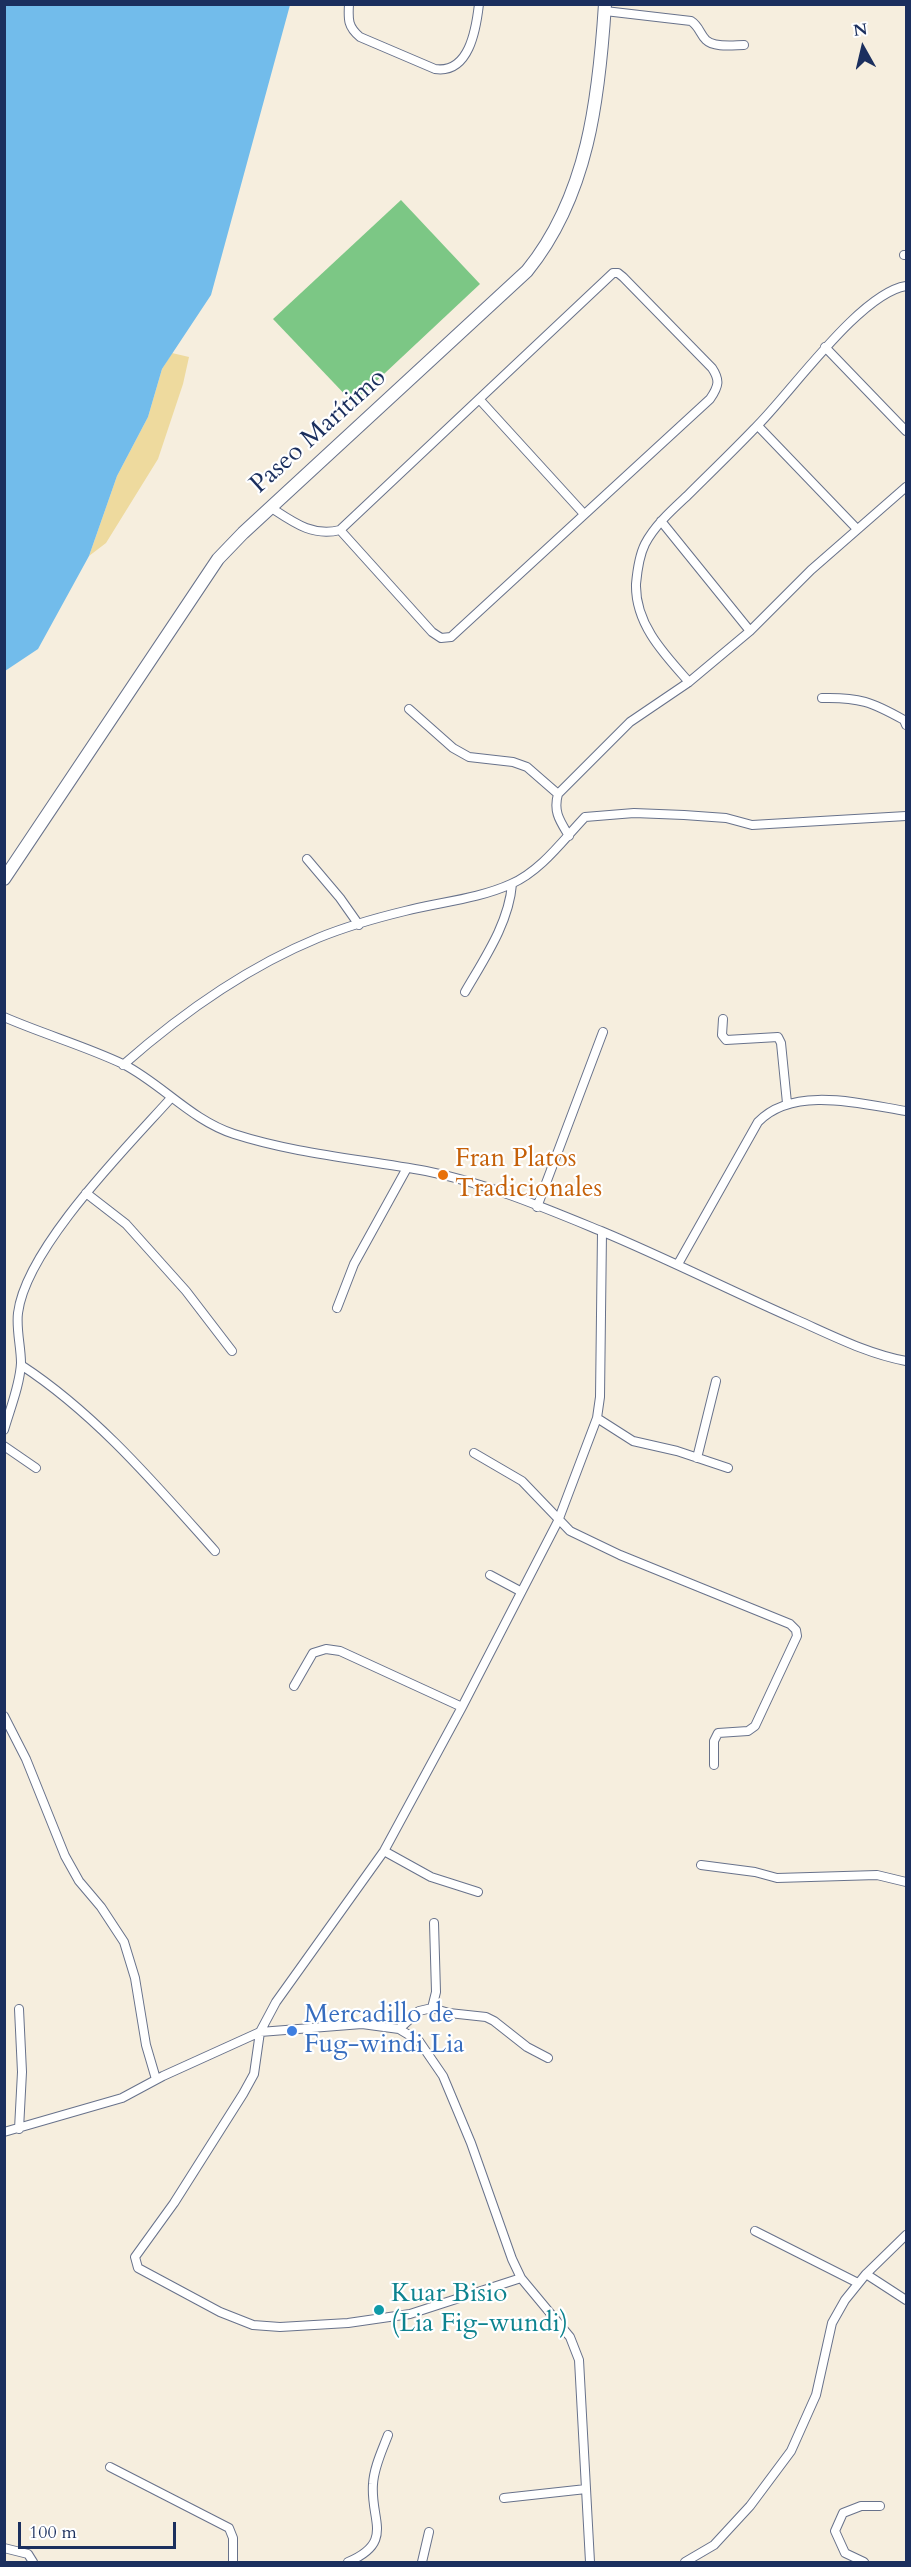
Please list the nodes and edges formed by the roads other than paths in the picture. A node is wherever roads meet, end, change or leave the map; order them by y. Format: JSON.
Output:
{"nodes":[{"id":1,"x":349,"y":4,"type":"edge"},
{"id":2,"x":479,"y":4,"type":"edge"},
{"id":3,"x":605,"y":8,"type":"edge"},
{"id":4,"x":744,"y":45,"type":"dead end"},
{"id":5,"x":906,"y":286,"type":"edge"},
{"id":6,"x":825,"y":347,"type":"junction"},
{"id":7,"x":480,"y":400,"type":"junction"},
{"id":8,"x":758,"y":426,"type":"junction"},
{"id":9,"x":906,"y":431,"type":"edge"},
{"id":10,"x":906,"y":487,"type":"edge"},
{"id":11,"x":270,"y":507,"type":"junction"},
{"id":12,"x":584,"y":514,"type":"junction"},
{"id":13,"x":661,"y":521,"type":"junction"},
{"id":14,"x":857,"y":529,"type":"junction"},
{"id":15,"x":340,"y":530,"type":"junction"},
{"id":16,"x":750,"y":631,"type":"junction"},
{"id":17,"x":688,"y":682,"type":"junction"},
{"id":18,"x":822,"y":698,"type":"dead end"},
{"id":19,"x":409,"y":710,"type":"dead end"},
{"id":20,"x":906,"y":725,"type":"edge"},
{"id":21,"x":558,"y":794,"type":"junction"},
{"id":22,"x":906,"y":816,"type":"edge"},
{"id":23,"x":568,"y":836,"type":"junction"},
{"id":24,"x":307,"y":859,"type":"dead end"},
{"id":25,"x":4,"y":879,"type":"edge"},
{"id":26,"x":512,"y":884,"type":"junction"},
{"id":27,"x":359,"y":925,"type":"junction"},
{"id":28,"x":465,"y":992,"type":"dead end"},
{"id":29,"x":4,"y":1017,"type":"edge"},
{"id":30,"x":723,"y":1019,"type":"dead end"},
{"id":31,"x":603,"y":1032,"type":"dead end"},
{"id":32,"x":123,"y":1065,"type":"junction"},
{"id":33,"x":171,"y":1098,"type":"junction"},
{"id":34,"x":787,"y":1103,"type":"junction"},
{"id":35,"x":906,"y":1111,"type":"edge"},
{"id":36,"x":407,"y":1168,"type":"junction"},
{"id":37,"x":86,"y":1193,"type":"junction"},
{"id":38,"x":537,"y":1207,"type":"junction"},
{"id":39,"x":603,"y":1232,"type":"junction"},
{"id":40,"x":678,"y":1264,"type":"junction"},
{"id":41,"x":337,"y":1308,"type":"dead end"},
{"id":42,"x":232,"y":1351,"type":"dead end"},
{"id":43,"x":906,"y":1361,"type":"edge"},
{"id":44,"x":21,"y":1365,"type":"junction"},
{"id":45,"x":716,"y":1381,"type":"dead end"},
{"id":46,"x":597,"y":1418,"type":"junction"},
{"id":47,"x":4,"y":1430,"type":"edge"},
{"id":48,"x":4,"y":1446,"type":"edge"},
{"id":49,"x":474,"y":1454,"type":"dead end"},
{"id":50,"x":697,"y":1458,"type":"junction"},
{"id":51,"x":36,"y":1468,"type":"dead end"},
{"id":52,"x":728,"y":1468,"type":"dead end"},
{"id":53,"x":558,"y":1521,"type":"junction"},
{"id":54,"x":215,"y":1551,"type":"dead end"},
{"id":55,"x":490,"y":1575,"type":"dead end"},
{"id":56,"x":520,"y":1591,"type":"junction"},
{"id":57,"x":294,"y":1686,"type":"dead end"},
{"id":58,"x":462,"y":1707,"type":"junction"},
{"id":59,"x":4,"y":1716,"type":"edge"},
{"id":60,"x":714,"y":1765,"type":"dead end"},
{"id":61,"x":384,"y":1851,"type":"junction"},
{"id":62,"x":701,"y":1865,"type":"dead end"},
{"id":63,"x":906,"y":1882,"type":"edge"},
{"id":64,"x":478,"y":1892,"type":"dead end"},
{"id":65,"x":434,"y":1923,"type":"dead end"},
{"id":66,"x":432,"y":2008,"type":"junction"},
{"id":67,"x":19,"y":2009,"type":"dead end"},
{"id":68,"x":399,"y":2029,"type":"junction"},
{"id":69,"x":260,"y":2032,"type":"junction"},
{"id":70,"x":548,"y":2058,"type":"dead end"},
{"id":71,"x":156,"y":2079,"type":"junction"},
{"id":72,"x":19,"y":2128,"type":"junction"},
{"id":73,"x":4,"y":2132,"type":"edge"},
{"id":74,"x":755,"y":2231,"type":"dead end"},
{"id":75,"x":906,"y":2235,"type":"edge"},
{"id":76,"x":866,"y":2274,"type":"junction"},
{"id":77,"x":522,"y":2278,"type":"junction"},
{"id":78,"x":858,"y":2283,"type":"junction"},
{"id":79,"x":906,"y":2300,"type":"edge"},
{"id":80,"x":388,"y":2435,"type":"dead end"},
{"id":81,"x":110,"y":2467,"type":"dead end"},
{"id":82,"x":586,"y":2489,"type":"junction"},
{"id":83,"x":504,"y":2498,"type":"dead end"},
{"id":84,"x":880,"y":2506,"type":"dead end"},
{"id":85,"x":429,"y":2532,"type":"dead end"},
{"id":86,"x":4,"y":2548,"type":"edge"},
{"id":87,"x":33,"y":2562,"type":"edge"},
{"id":88,"x":233,"y":2562,"type":"edge"},
{"id":89,"x":348,"y":2562,"type":"edge"},
{"id":90,"x":422,"y":2562,"type":"edge"},
{"id":91,"x":590,"y":2562,"type":"edge"},
{"id":92,"x":685,"y":2562,"type":"edge"},
{"id":93,"x":864,"y":2562,"type":"edge"}],
"edges":[{"from":1,"to":2,"type":"street"},
{"from":3,"to":4,"type":"street"},
{"from":3,"to":11,"type":"main road","name":"Paseo Marítimo"},
{"from":5,"to":6,"type":"street"},
{"from":6,"to":8,"type":"street"},
{"from":6,"to":9,"type":"street"},
{"from":7,"to":12,"type":"street"},
{"from":7,"to":12,"type":"street"},
{"from":7,"to":15,"type":"street"},
{"from":8,"to":13,"type":"street"},
{"from":8,"to":14,"type":"street"},
{"from":10,"to":14,"type":"street"},
{"from":11,"to":15,"type":"street"},
{"from":11,"to":25,"type":"main road","name":"Paseo Marítimo"},
{"from":12,"to":15,"type":"street"},
{"from":13,"to":16,"type":"street"},
{"from":13,"to":17,"type":"street"},
{"from":14,"to":16,"type":"street"},
{"from":16,"to":17,"type":"street"},
{"from":17,"to":21,"type":"street"},
{"from":18,"to":20,"type":"street"},
{"from":19,"to":21,"type":"street"},
{"from":21,"to":23,"type":"street"},
{"from":22,"to":23,"type":"street"},
{"from":23,"to":26,"type":"street"},
{"from":24,"to":27,"type":"street"},
{"from":26,"to":27,"type":"street"},
{"from":26,"to":28,"type":"street"},
{"from":27,"to":32,"type":"street"},
{"from":29,"to":32,"type":"street"},
{"from":30,"to":34,"type":"street"},
{"from":31,"to":38,"type":"street"},
{"from":32,"to":33,"type":"street"},
{"from":33,"to":36,"type":"street"},
{"from":33,"to":37,"type":"street"},
{"from":34,"to":35,"type":"street"},
{"from":34,"to":40,"type":"street"},
{"from":36,"to":38,"type":"street"},
{"from":36,"to":41,"type":"street"},
{"from":37,"to":42,"type":"street"},
{"from":37,"to":44,"type":"street"},
{"from":38,"to":39,"type":"street"},
{"from":39,"to":40,"type":"street"},
{"from":39,"to":46,"type":"street"},
{"from":40,"to":43,"type":"street"},
{"from":44,"to":47,"type":"street"},
{"from":44,"to":54,"type":"street"},
{"from":45,"to":50,"type":"street"},
{"from":46,"to":50,"type":"street"},
{"from":46,"to":53,"type":"street"},
{"from":48,"to":51,"type":"street"},
{"from":49,"to":53,"type":"street"},
{"from":50,"to":52,"type":"street"},
{"from":53,"to":56,"type":"street"},
{"from":53,"to":60,"type":"street"},
{"from":55,"to":56,"type":"street"},
{"from":56,"to":58,"type":"street"},
{"from":57,"to":58,"type":"street"},
{"from":58,"to":61,"type":"street"},
{"from":59,"to":71,"type":"street"},
{"from":61,"to":64,"type":"street"},
{"from":61,"to":69,"type":"street"},
{"from":62,"to":63,"type":"street"},
{"from":65,"to":66,"type":"street"},
{"from":66,"to":68,"type":"street"},
{"from":66,"to":70,"type":"street"},
{"from":67,"to":72,"type":"street"},
{"from":68,"to":69,"type":"street"},
{"from":68,"to":77,"type":"street"},
{"from":69,"to":71,"type":"street"},
{"from":69,"to":77,"type":"street"},
{"from":71,"to":72,"type":"street"},
{"from":72,"to":73,"type":"street"},
{"from":74,"to":78,"type":"street"},
{"from":75,"to":76,"type":"street"},
{"from":76,"to":78,"type":"street"},
{"from":76,"to":79,"type":"street"},
{"from":77,"to":82,"type":"street"},
{"from":78,"to":92,"type":"street"},
{"from":80,"to":89,"type":"street"},
{"from":81,"to":88,"type":"street"},
{"from":82,"to":83,"type":"street"},
{"from":82,"to":91,"type":"street"},
{"from":84,"to":93,"type":"street"},
{"from":85,"to":90,"type":"street"},
{"from":86,"to":87,"type":"street"}]}
